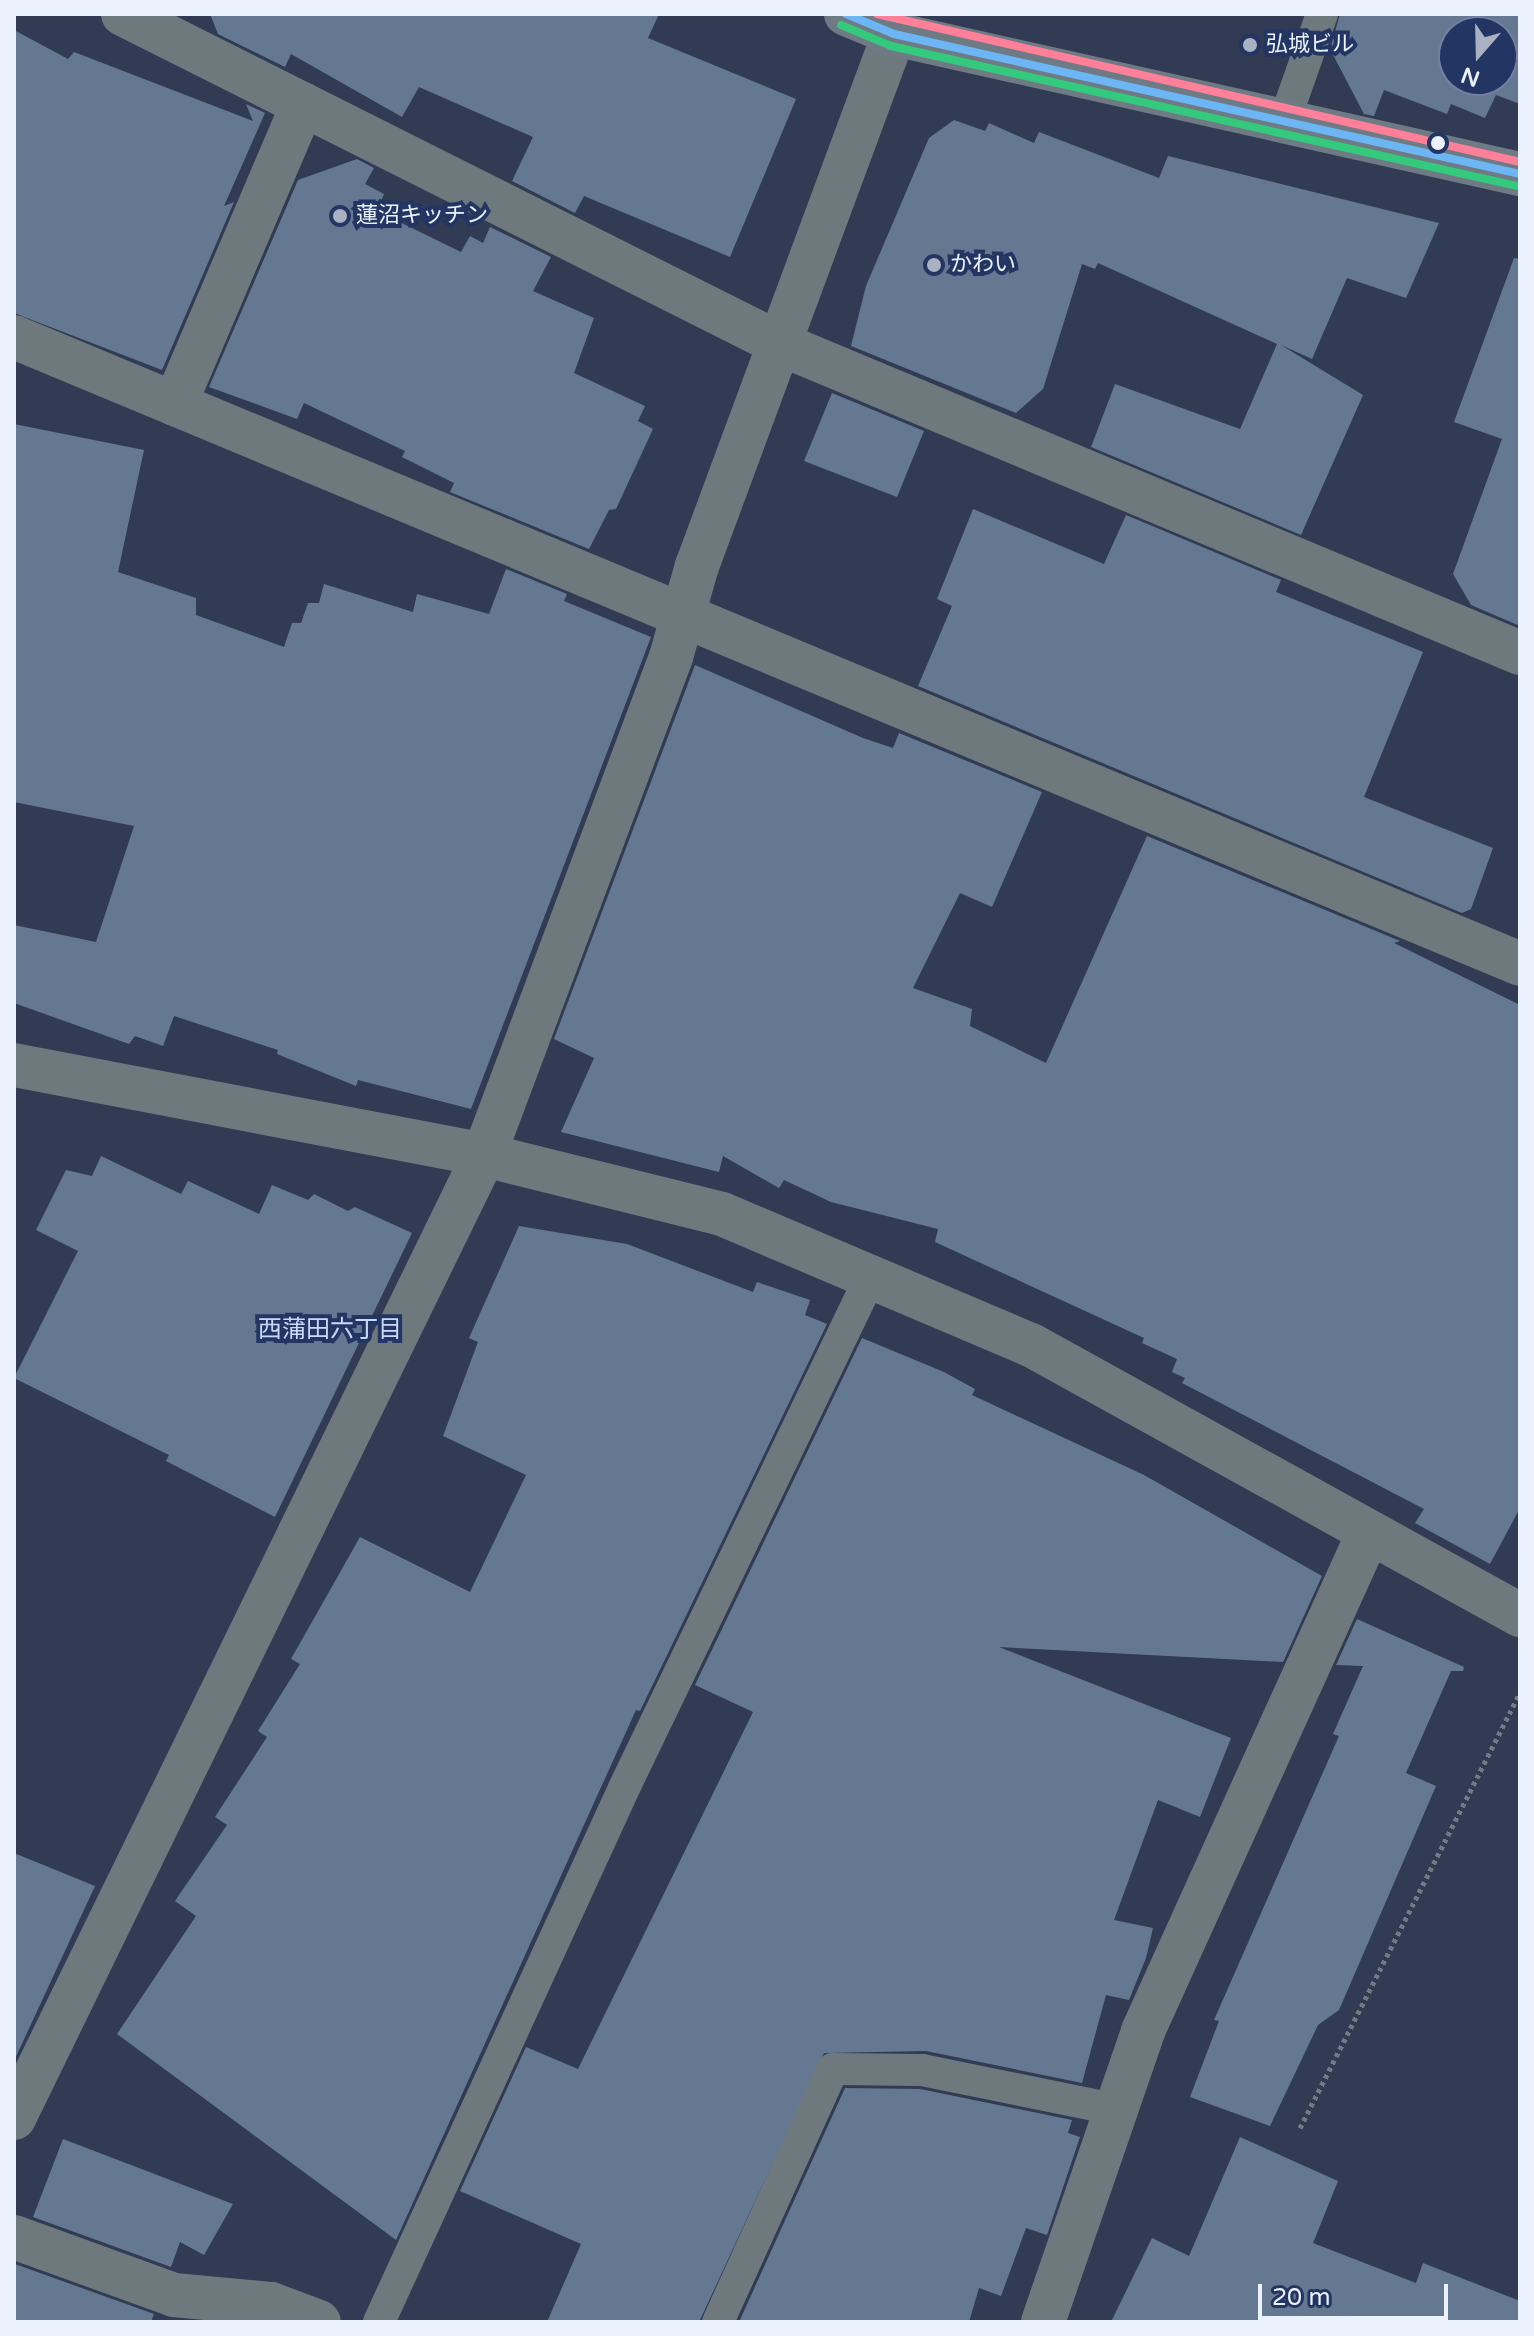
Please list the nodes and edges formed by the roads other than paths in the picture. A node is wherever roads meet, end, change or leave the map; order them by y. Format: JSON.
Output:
{"nodes":[{"id":1,"x":846,"y":14,"type":"edge"},
{"id":2,"x":1322,"y":14,"type":"edge"},
{"id":3,"x":144,"y":19,"type":"edge"},
{"id":4,"x":894,"y":34,"type":"junction"},
{"id":5,"x":303,"y":104,"type":"junction"},
{"id":6,"x":1284,"y":122,"type":"junction"},
{"id":7,"x":1520,"y":174,"type":"edge"},
{"id":8,"x":14,"y":337,"type":"edge"},
{"id":9,"x":778,"y":343,"type":"junction"},
{"id":10,"x":175,"y":404,"type":"junction"},
{"id":11,"x":685,"y":617,"type":"junction"},
{"id":12,"x":1520,"y":653,"type":"edge"},
{"id":13,"x":1520,"y":963,"type":"edge"},
{"id":14,"x":14,"y":1065,"type":"edge"},
{"id":15,"x":484,"y":1155,"type":"junction"},
{"id":16,"x":871,"y":1276,"type":"junction"},
{"id":17,"x":1368,"y":1534,"type":"junction"},
{"id":18,"x":1520,"y":1615,"type":"edge"},
{"id":19,"x":1118,"y":2110,"type":"junction"},
{"id":20,"x":14,"y":2118,"type":"edge"},
{"id":21,"x":14,"y":2237,"type":"edge"},
{"id":22,"x":319,"y":2322,"type":"edge"},
{"id":23,"x":379,"y":2322,"type":"edge"},
{"id":24,"x":718,"y":2322,"type":"edge"},
{"id":25,"x":1043,"y":2322,"type":"edge"}],
"edges":[{"from":1,"to":4,"type":"main road"},
{"from":2,"to":6,"type":"lane"},
{"from":3,"to":5,"type":"street"},
{"from":4,"to":6,"type":"main road"},
{"from":4,"to":9,"type":"street"},
{"from":5,"to":9,"type":"street"},
{"from":5,"to":10,"type":"street"},
{"from":6,"to":7,"type":"main road"},
{"from":8,"to":10,"type":"street"},
{"from":9,"to":11,"type":"street"},
{"from":9,"to":12,"type":"street"},
{"from":10,"to":11,"type":"street"},
{"from":11,"to":13,"type":"street"},
{"from":11,"to":15,"type":"street"},
{"from":14,"to":15,"type":"street"},
{"from":15,"to":16,"type":"street"},
{"from":15,"to":20,"type":"street"},
{"from":16,"to":17,"type":"street"},
{"from":16,"to":23,"type":"lane"},
{"from":17,"to":18,"type":"street"},
{"from":17,"to":19,"type":"street"},
{"from":19,"to":24,"type":"lane"},
{"from":19,"to":25,"type":"street"},
{"from":21,"to":22,"type":"street"}]}
